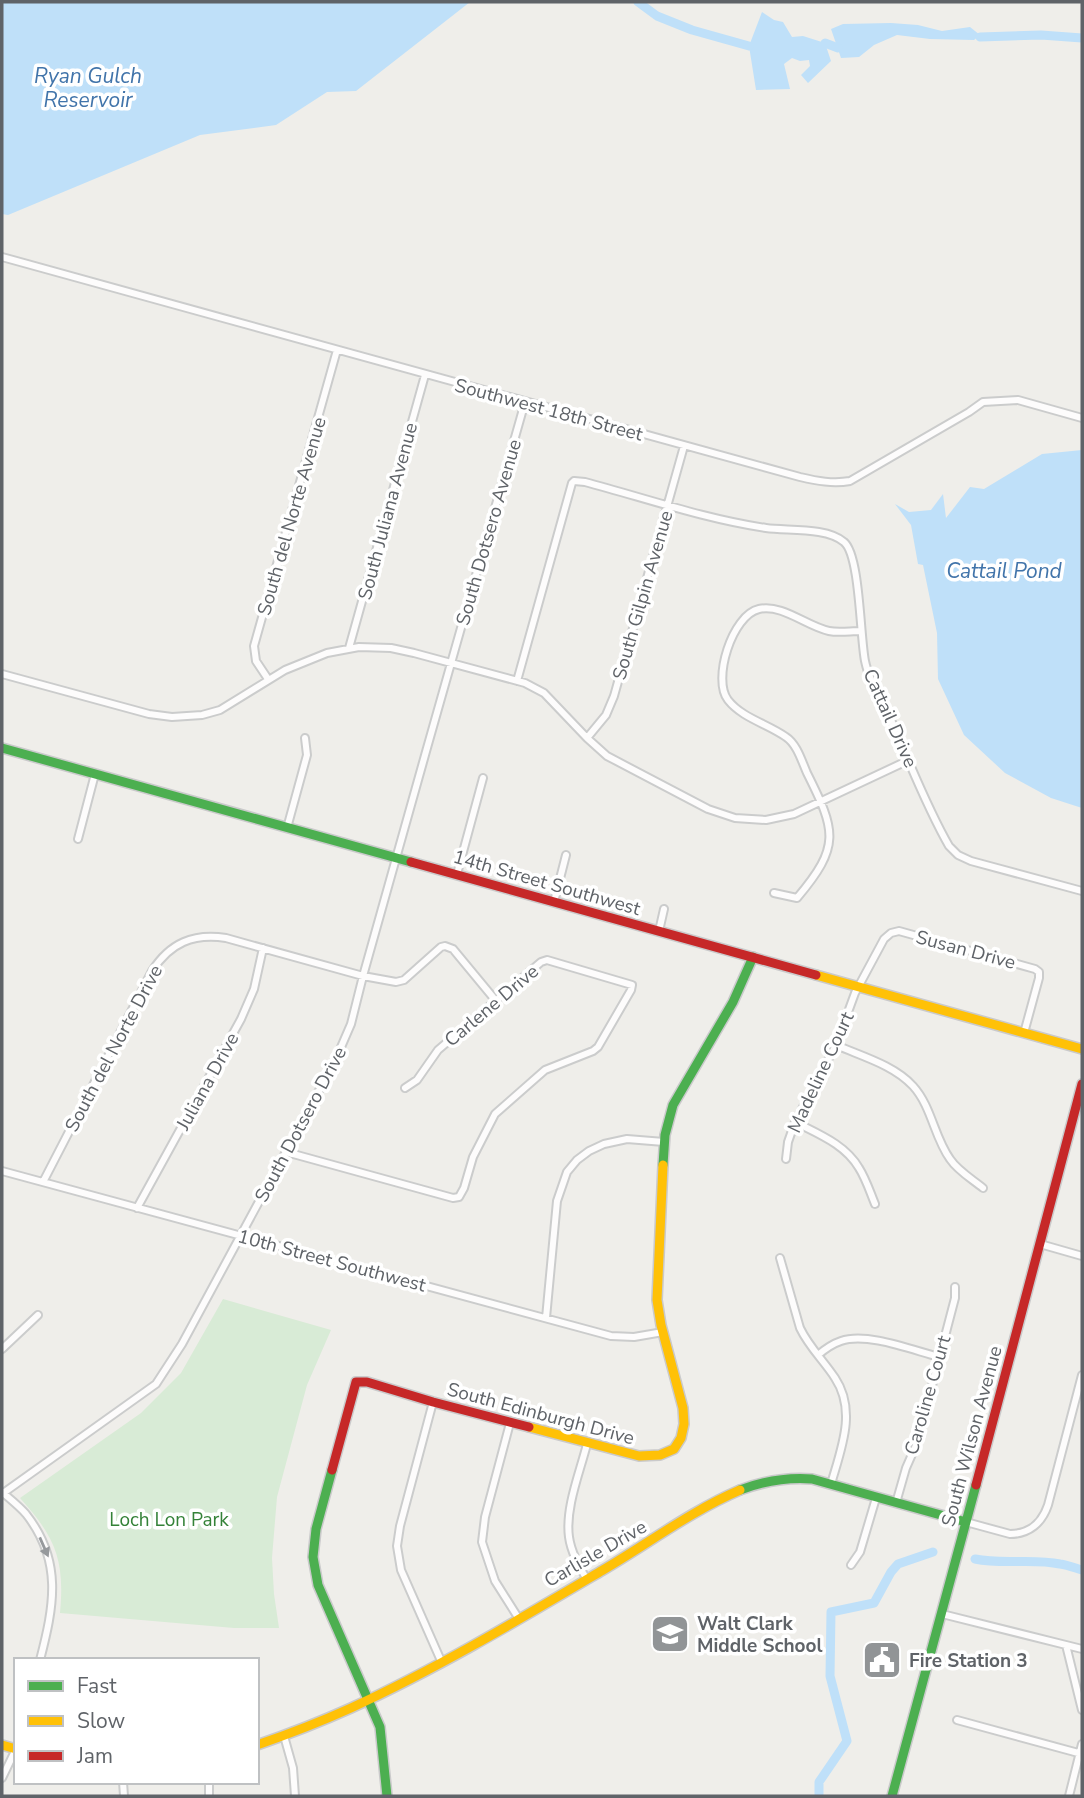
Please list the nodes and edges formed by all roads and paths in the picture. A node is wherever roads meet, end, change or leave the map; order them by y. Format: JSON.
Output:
{"nodes":[{"id":1,"x":2,"y":257,"type":"edge"},
{"id":2,"x":337,"y":350,"type":"junction"},
{"id":3,"x":425,"y":375,"type":"junction"},
{"id":4,"x":525,"y":402,"type":"junction"},
{"id":5,"x":1082,"y":418,"type":"edge"},
{"id":6,"x":684,"y":446,"type":"junction"},
{"id":7,"x":667,"y":505,"type":"junction"},
{"id":8,"x":861,"y":631,"type":"junction"},
{"id":9,"x":349,"y":648,"type":"junction"},
{"id":10,"x":450,"y":663,"type":"junction"},
{"id":11,"x":2,"y":674,"type":"edge"},
{"id":12,"x":268,"y":680,"type":"junction"},
{"id":13,"x":517,"y":681,"type":"junction"},
{"id":14,"x":587,"y":737,"type":"junction"},
{"id":15,"x":305,"y":738,"type":"dead end"},
{"id":16,"x":2,"y":748,"type":"edge"},
{"id":17,"x":909,"y":761,"type":"junction"},
{"id":18,"x":95,"y":774,"type":"junction"},
{"id":19,"x":483,"y":778,"type":"dead end"},
{"id":20,"x":821,"y":800,"type":"junction"},
{"id":21,"x":287,"y":828,"type":"junction"},
{"id":22,"x":78,"y":839,"type":"dead end"},
{"id":23,"x":566,"y":855,"type":"dead end"},
{"id":24,"x":397,"y":858,"type":"junction"},
{"id":25,"x":457,"y":874,"type":"junction"},
{"id":26,"x":1082,"y":891,"type":"edge"},
{"id":27,"x":774,"y":893,"type":"dead end"},
{"id":28,"x":554,"y":902,"type":"junction"},
{"id":29,"x":664,"y":909,"type":"dead end"},
{"id":30,"x":659,"y":931,"type":"junction"},
{"id":31,"x":263,"y":948,"type":"junction"},
{"id":32,"x":753,"y":957,"type":"junction"},
{"id":33,"x":363,"y":976,"type":"junction"},
{"id":34,"x":859,"y":987,"type":"junction"},
{"id":35,"x":496,"y":1001,"type":"junction"},
{"id":36,"x":1024,"y":1034,"type":"junction"},
{"id":37,"x":836,"y":1045,"type":"junction"},
{"id":38,"x":1082,"y":1049,"type":"edge"},
{"id":39,"x":1082,"y":1084,"type":"edge"},
{"id":40,"x":405,"y":1088,"type":"dead end"},
{"id":41,"x":795,"y":1122,"type":"junction"},
{"id":42,"x":664,"y":1142,"type":"junction"},
{"id":43,"x":286,"y":1152,"type":"junction"},
{"id":44,"x":786,"y":1159,"type":"dead end"},
{"id":45,"x":2,"y":1171,"type":"edge"},
{"id":46,"x":43,"y":1182,"type":"junction"},
{"id":47,"x":983,"y":1188,"type":"dead end"},
{"id":48,"x":875,"y":1205,"type":"dead end"},
{"id":49,"x":137,"y":1208,"type":"junction"},
{"id":50,"x":241,"y":1236,"type":"junction"},
{"id":51,"x":1040,"y":1244,"type":"junction"},
{"id":52,"x":1082,"y":1256,"type":"edge"},
{"id":53,"x":780,"y":1258,"type":"dead end"},
{"id":54,"x":955,"y":1287,"type":"dead end"},
{"id":55,"x":38,"y":1315,"type":"dead end"},
{"id":56,"x":547,"y":1318,"type":"junction"},
{"id":57,"x":663,"y":1332,"type":"junction"},
{"id":58,"x":2,"y":1349,"type":"edge"},
{"id":59,"x":818,"y":1355,"type":"junction"},
{"id":60,"x":939,"y":1357,"type":"junction"},
{"id":61,"x":1082,"y":1374,"type":"edge"},
{"id":62,"x":1081,"y":1384,"type":"edge"},
{"id":63,"x":433,"y":1402,"type":"junction"},
{"id":64,"x":510,"y":1423,"type":"junction"},
{"id":65,"x":587,"y":1444,"type":"junction"},
{"id":66,"x":831,"y":1484,"type":"junction"},
{"id":67,"x":2,"y":1493,"type":"edge"},
{"id":68,"x":876,"y":1498,"type":"junction"},
{"id":69,"x":896,"y":1503,"type":"junction"},
{"id":70,"x":966,"y":1522,"type":"junction"},
{"id":71,"x":851,"y":1565,"type":"dead end"},
{"id":72,"x":586,"y":1578,"type":"junction"},
{"id":73,"x":942,"y":1614,"type":"junction"},
{"id":74,"x":519,"y":1619,"type":"junction"},
{"id":75,"x":1067,"y":1646,"type":"junction"},
{"id":76,"x":1082,"y":1649,"type":"edge"},
{"id":77,"x":41,"y":1658,"type":"edge"},
{"id":78,"x":442,"y":1664,"type":"junction"},
{"id":79,"x":369,"y":1699,"type":"junction"},
{"id":80,"x":1082,"y":1710,"type":"edge"},
{"id":81,"x":957,"y":1720,"type":"dead end"},
{"id":82,"x":284,"y":1736,"type":"junction"},
{"id":83,"x":259,"y":1744,"type":"edge"},
{"id":84,"x":1082,"y":1744,"type":"edge"},
{"id":85,"x":14,"y":1753,"type":"edge"},
{"id":86,"x":1081,"y":1754,"type":"edge"},
{"id":87,"x":2,"y":1778,"type":"edge"},
{"id":88,"x":295,"y":1796,"type":"edge"},
{"id":89,"x":387,"y":1796,"type":"edge"},
{"id":90,"x":892,"y":1796,"type":"edge"},
{"id":91,"x":1069,"y":1796,"type":"edge"}],
"edges":[{"from":1,"to":2,"type":"street","name":"Southwest 18th Street"},
{"from":2,"to":3,"type":"street","name":"Southwest 18th Street"},
{"from":2,"to":12,"type":"street","name":"South del Norte Avenue"},
{"from":3,"to":4,"type":"street","name":"Southwest 18th Street"},
{"from":3,"to":9,"type":"street","name":"South Juliana Avenue"},
{"from":4,"to":6,"type":"street","name":"Southwest 18th Street"},
{"from":4,"to":10,"type":"street","name":"South Dotsero Avenue"},
{"from":5,"to":6,"type":"street","name":"Southwest 18th Street"},
{"from":6,"to":7,"type":"street","name":"South Gilpin Avenue"},
{"from":7,"to":8,"type":"street","name":"Cattail Drive"},
{"from":7,"to":13,"type":"street"},
{"from":7,"to":14,"type":"street","name":"South Gilpin Avenue"},
{"from":8,"to":17,"type":"street","name":"Cattail Drive"},
{"from":8,"to":20,"type":"street"},
{"from":9,"to":10,"type":"street"},
{"from":9,"to":12,"type":"street"},
{"from":10,"to":13,"type":"street"},
{"from":10,"to":24,"type":"street","name":"South Dotsero Drive"},
{"from":11,"to":12,"type":"street"},
{"from":13,"to":14,"type":"street"},
{"from":14,"to":20,"type":"street"},
{"from":15,"to":21,"type":"street"},
{"from":16,"to":18,"type":"street","name":"14th Street Southwest"},
{"from":17,"to":20,"type":"street"},
{"from":17,"to":26,"type":"street","name":"Cattail Drive"},
{"from":18,"to":21,"type":"street","name":"14th Street Southwest"},
{"from":18,"to":22,"type":"street"},
{"from":19,"to":25,"type":"street"},
{"from":20,"to":27,"type":"street"},
{"from":21,"to":24,"type":"street","name":"14th Street Southwest"},
{"from":23,"to":28,"type":"street"},
{"from":24,"to":25,"type":"street","name":"14th Street Southwest"},
{"from":24,"to":33,"type":"street","name":"South Dotsero Drive"},
{"from":25,"to":28,"type":"street","name":"14th Street Southwest"},
{"from":28,"to":30,"type":"street","name":"14th Street Southwest"},
{"from":29,"to":30,"type":"street"},
{"from":30,"to":32,"type":"street","name":"14th Street Southwest"},
{"from":31,"to":33,"type":"street","name":"South del Norte Drive"},
{"from":31,"to":46,"type":"street","name":"South del Norte Drive"},
{"from":31,"to":49,"type":"street","name":"Juliana Drive"},
{"from":32,"to":34,"type":"street","name":"14th Street Southwest"},
{"from":32,"to":42,"type":"street","name":"South Edinburgh Drive"},
{"from":33,"to":35,"type":"street","name":"South del Norte Drive"},
{"from":33,"to":43,"type":"street","name":"South Dotsero Drive"},
{"from":34,"to":36,"type":"street","name":"14th Street Southwest"},
{"from":34,"to":36,"type":"street","name":"Susan Drive"},
{"from":34,"to":37,"type":"street","name":"Madeline Court"},
{"from":35,"to":40,"type":"street","name":"Carlene Drive"},
{"from":35,"to":43,"type":"street","name":"Carlene Drive"},
{"from":36,"to":38,"type":"street","name":"14th Street Southwest"},
{"from":37,"to":41,"type":"street","name":"Madeline Court"},
{"from":37,"to":47,"type":"street"},
{"from":39,"to":51,"type":"street","name":"South Wilson Avenue"},
{"from":41,"to":44,"type":"street","name":"Madeline Court"},
{"from":41,"to":48,"type":"street"},
{"from":42,"to":56,"type":"street"},
{"from":42,"to":57,"type":"street","name":"South Edinburgh Drive"},
{"from":43,"to":50,"type":"street","name":"South Dotsero Drive"},
{"from":45,"to":46,"type":"street","name":"10th Street Southwest"},
{"from":46,"to":49,"type":"street","name":"10th Street Southwest"},
{"from":49,"to":50,"type":"street","name":"10th Street Southwest"},
{"from":50,"to":56,"type":"street","name":"10th Street Southwest"},
{"from":50,"to":67,"type":"street","name":"South Dotsero Drive"},
{"from":51,"to":52,"type":"street"},
{"from":51,"to":70,"type":"street","name":"South Wilson Avenue"},
{"from":53,"to":59,"type":"street"},
{"from":54,"to":60,"type":"street","name":"Caroline Court"},
{"from":55,"to":58,"type":"street"},
{"from":56,"to":57,"type":"street","name":"10th Street Southwest"},
{"from":57,"to":65,"type":"street","name":"South Edinburgh Drive"},
{"from":59,"to":60,"type":"street"},
{"from":59,"to":66,"type":"street"},
{"from":60,"to":69,"type":"street","name":"Caroline Court"},
{"from":61,"to":62,"type":"street"},
{"from":62,"to":70,"type":"street"},
{"from":63,"to":64,"type":"street","name":"South Edinburgh Drive"},
{"from":63,"to":78,"type":"street"},
{"from":63,"to":79,"type":"street","name":"South Edinburgh Drive"},
{"from":64,"to":65,"type":"street","name":"South Edinburgh Drive"},
{"from":64,"to":74,"type":"street"},
{"from":65,"to":72,"type":"street"},
{"from":66,"to":68,"type":"street","name":"Carlisle Drive"},
{"from":66,"to":72,"type":"street","name":"Carlisle Drive"},
{"from":67,"to":77,"type":"street","one_way":true},
{"from":68,"to":69,"type":"street","name":"Carlisle Drive"},
{"from":68,"to":71,"type":"street"},
{"from":69,"to":70,"type":"street","name":"Carlisle Drive"},
{"from":70,"to":73,"type":"street","name":"South Wilson Avenue"},
{"from":72,"to":74,"type":"street","name":"Carlisle Drive"},
{"from":73,"to":75,"type":"street"},
{"from":73,"to":90,"type":"street","name":"South Wilson Avenue"},
{"from":74,"to":78,"type":"street","name":"Carlisle Drive"},
{"from":75,"to":76,"type":"street"},
{"from":75,"to":80,"type":"street"},
{"from":78,"to":79,"type":"street","name":"Carlisle Drive"},
{"from":79,"to":82,"type":"street","name":"Carlisle Drive"},
{"from":79,"to":89,"type":"street","name":"South Edinburgh Drive"},
{"from":81,"to":86,"type":"street"},
{"from":82,"to":83,"type":"street","name":"Carlisle Drive"},
{"from":82,"to":88,"type":"street"},
{"from":84,"to":86,"type":"street"},
{"from":85,"to":87,"type":"street"},
{"from":86,"to":91,"type":"street"}]}
